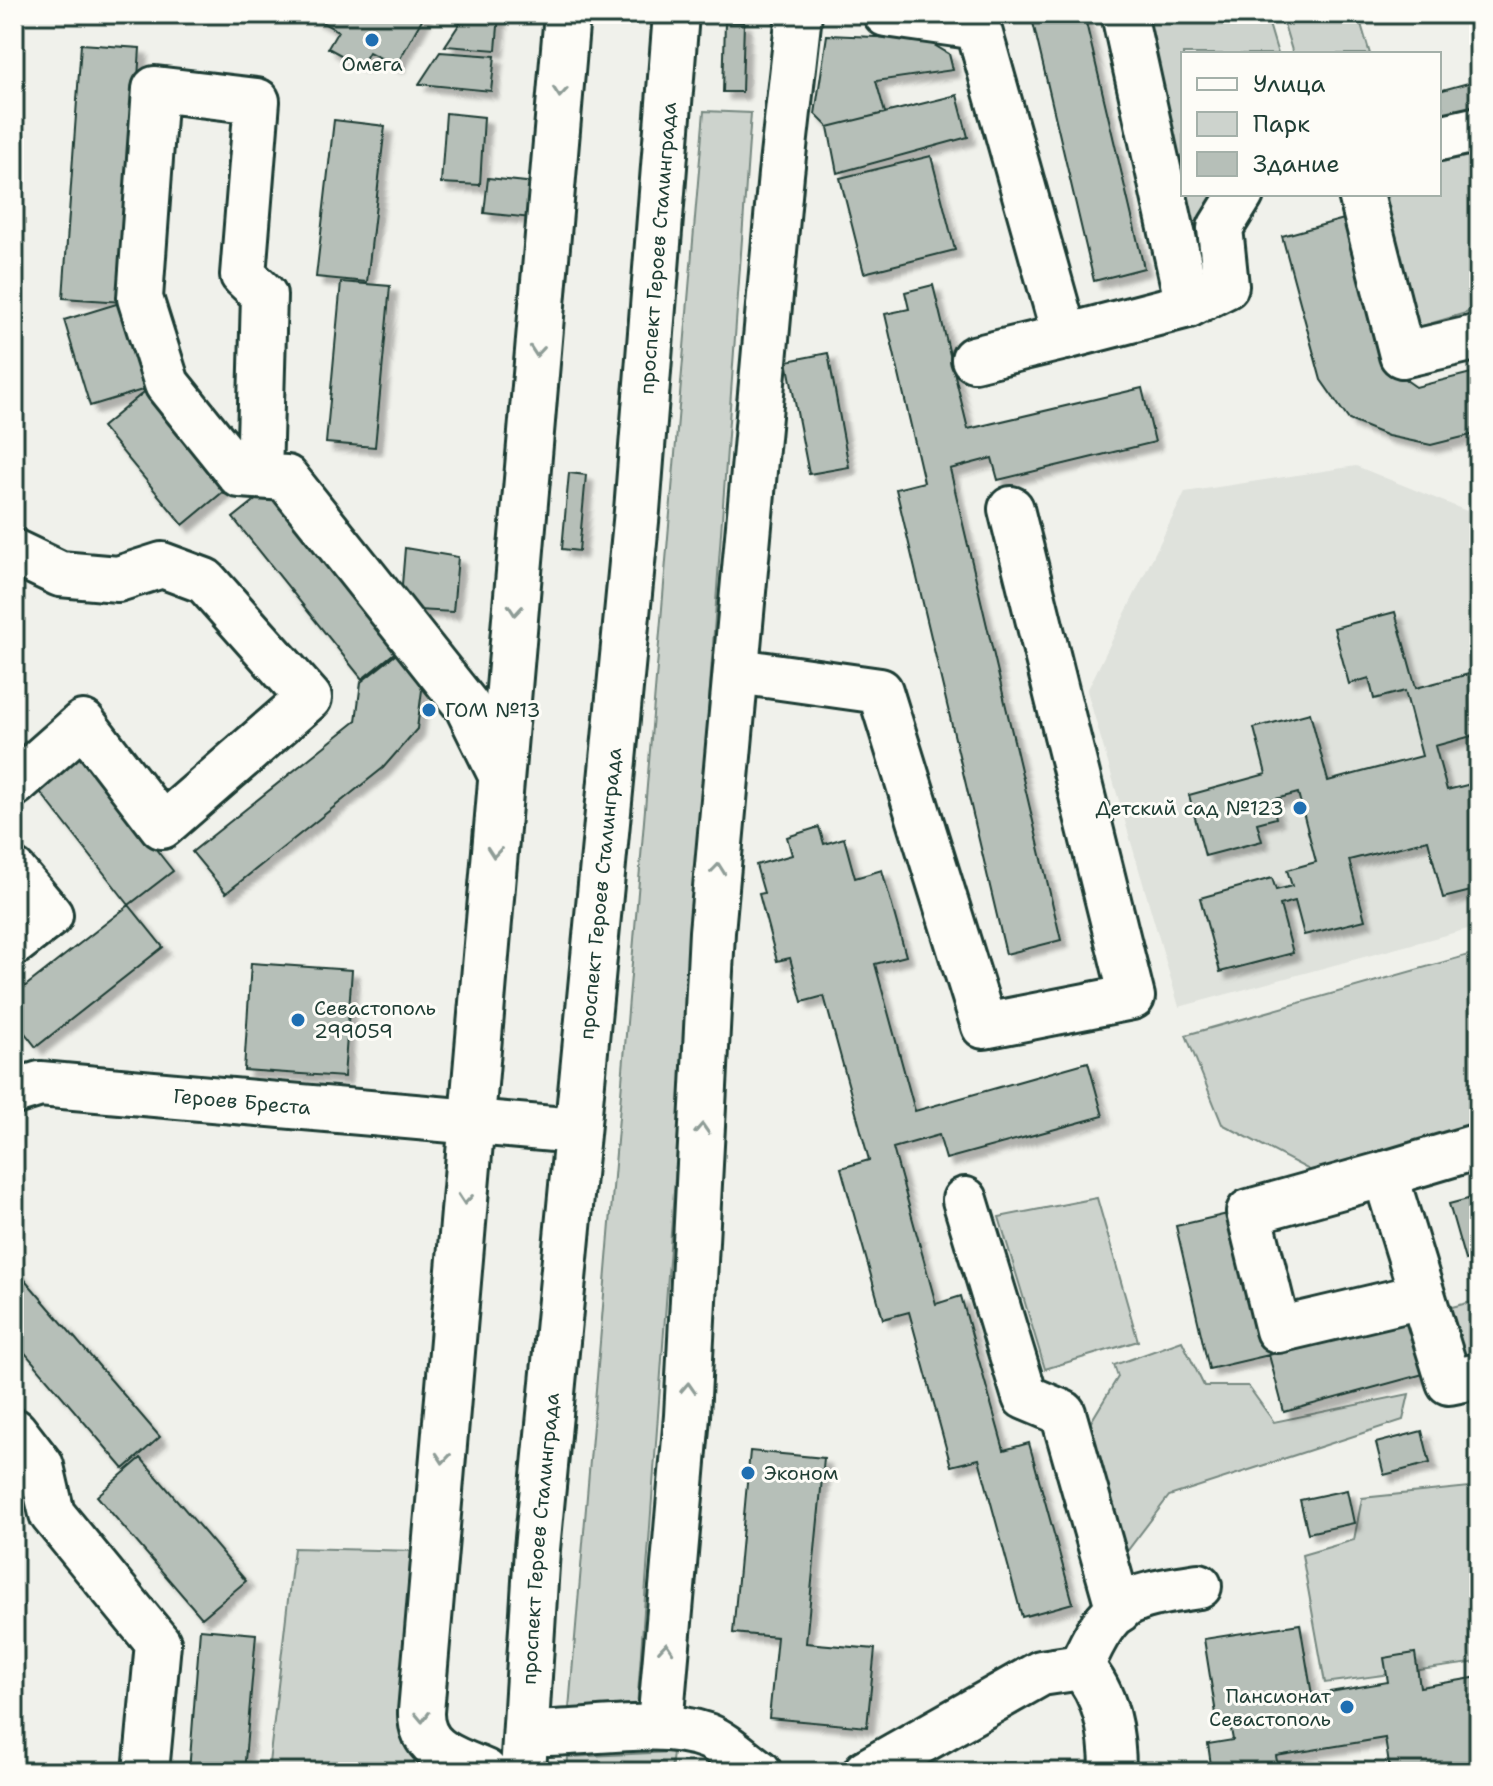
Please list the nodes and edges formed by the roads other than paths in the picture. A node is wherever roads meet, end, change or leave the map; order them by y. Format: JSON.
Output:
{"nodes":[{"id":1,"x":567,"y":14,"type":"edge"},
{"id":2,"x":676,"y":14,"type":"edge"},
{"id":3,"x":799,"y":14,"type":"edge"},
{"id":4,"x":886,"y":14,"type":"edge"},
{"id":5,"x":1124,"y":14,"type":"edge"},
{"id":6,"x":1479,"y":129,"type":"edge"},
{"id":7,"x":1441,"y":138,"type":"edge"},
{"id":8,"x":1240,"y":196,"type":"edge"},
{"id":9,"x":1362,"y":196,"type":"edge"},
{"id":10,"x":1188,"y":305,"type":"junction"},
{"id":11,"x":1065,"y":337,"type":"junction"},
{"id":12,"x":1479,"y":337,"type":"edge"},
{"id":13,"x":974,"y":359,"type":"dead end"},
{"id":14,"x":259,"y":476,"type":"junction"},
{"id":15,"x":1011,"y":509,"type":"dead end"},
{"id":16,"x":14,"y":552,"type":"edge"},
{"id":17,"x":738,"y":671,"type":"junction"},
{"id":18,"x":500,"y":774,"type":"junction"},
{"id":19,"x":14,"y":784,"type":"edge"},
{"id":20,"x":14,"y":872,"type":"edge"},
{"id":21,"x":14,"y":943,"type":"edge"},
{"id":22,"x":14,"y":1092,"type":"edge"},
{"id":23,"x":472,"y":1121,"type":"junction"},
{"id":24,"x":576,"y":1131,"type":"junction"},
{"id":25,"x":1479,"y":1146,"type":"edge"},
{"id":26,"x":1385,"y":1174,"type":"junction"},
{"id":27,"x":965,"y":1200,"type":"dead end"},
{"id":28,"x":1422,"y":1296,"type":"junction"},
{"id":29,"x":1479,"y":1376,"type":"edge"},
{"id":30,"x":14,"y":1431,"type":"edge"},
{"id":31,"x":1199,"y":1586,"type":"dead end"},
{"id":32,"x":1119,"y":1610,"type":"junction"},
{"id":33,"x":1081,"y":1667,"type":"junction"},
{"id":34,"x":660,"y":1725,"type":"junction"},
{"id":35,"x":525,"y":1753,"type":"edge"},
{"id":36,"x":146,"y":1772,"type":"edge"},
{"id":37,"x":485,"y":1772,"type":"edge"},
{"id":38,"x":759,"y":1772,"type":"edge"},
{"id":39,"x":866,"y":1772,"type":"edge"},
{"id":40,"x":1113,"y":1772,"type":"edge"}],
"edges":[{"from":1,"to":18,"type":"main road","one_way":true},
{"from":2,"to":24,"type":"main road","name":"проспект Героев Сталинграда"},
{"from":3,"to":17,"type":"main road"},
{"from":4,"to":11,"type":"main road"},
{"from":5,"to":10,"type":"main road"},
{"from":6,"to":7,"type":"main road"},
{"from":8,"to":10,"type":"main road"},
{"from":9,"to":12,"type":"main road"},
{"from":10,"to":11,"type":"main road"},
{"from":11,"to":13,"type":"main road"},
{"from":14,"to":14,"type":"main road"},
{"from":14,"to":18,"type":"main road"},
{"from":15,"to":17,"type":"main road"},
{"from":16,"to":19,"type":"main road"},
{"from":34,"to":17,"type":"main road","one_way":true},
{"from":18,"to":23,"type":"main road","one_way":true},
{"from":20,"to":21,"type":"main road"},
{"from":22,"to":23,"type":"main road","name":"Героев Бреста"},
{"from":23,"to":24,"type":"main road","name":"Героев Бреста"},
{"from":23,"to":37,"type":"main road","one_way":true},
{"from":24,"to":35,"type":"main road","name":"проспект Героев Сталинграда"},
{"from":25,"to":26,"type":"main road"},
{"from":26,"to":28,"type":"main road"},
{"from":26,"to":28,"type":"main road"},
{"from":27,"to":32,"type":"main road"},
{"from":28,"to":29,"type":"main road"},
{"from":30,"to":36,"type":"main road"},
{"from":31,"to":32,"type":"main road"},
{"from":32,"to":33,"type":"main road"},
{"from":33,"to":39,"type":"main road"},
{"from":33,"to":40,"type":"main road"},
{"from":34,"to":35,"type":"main road"},
{"from":34,"to":38,"type":"main road"}]}
